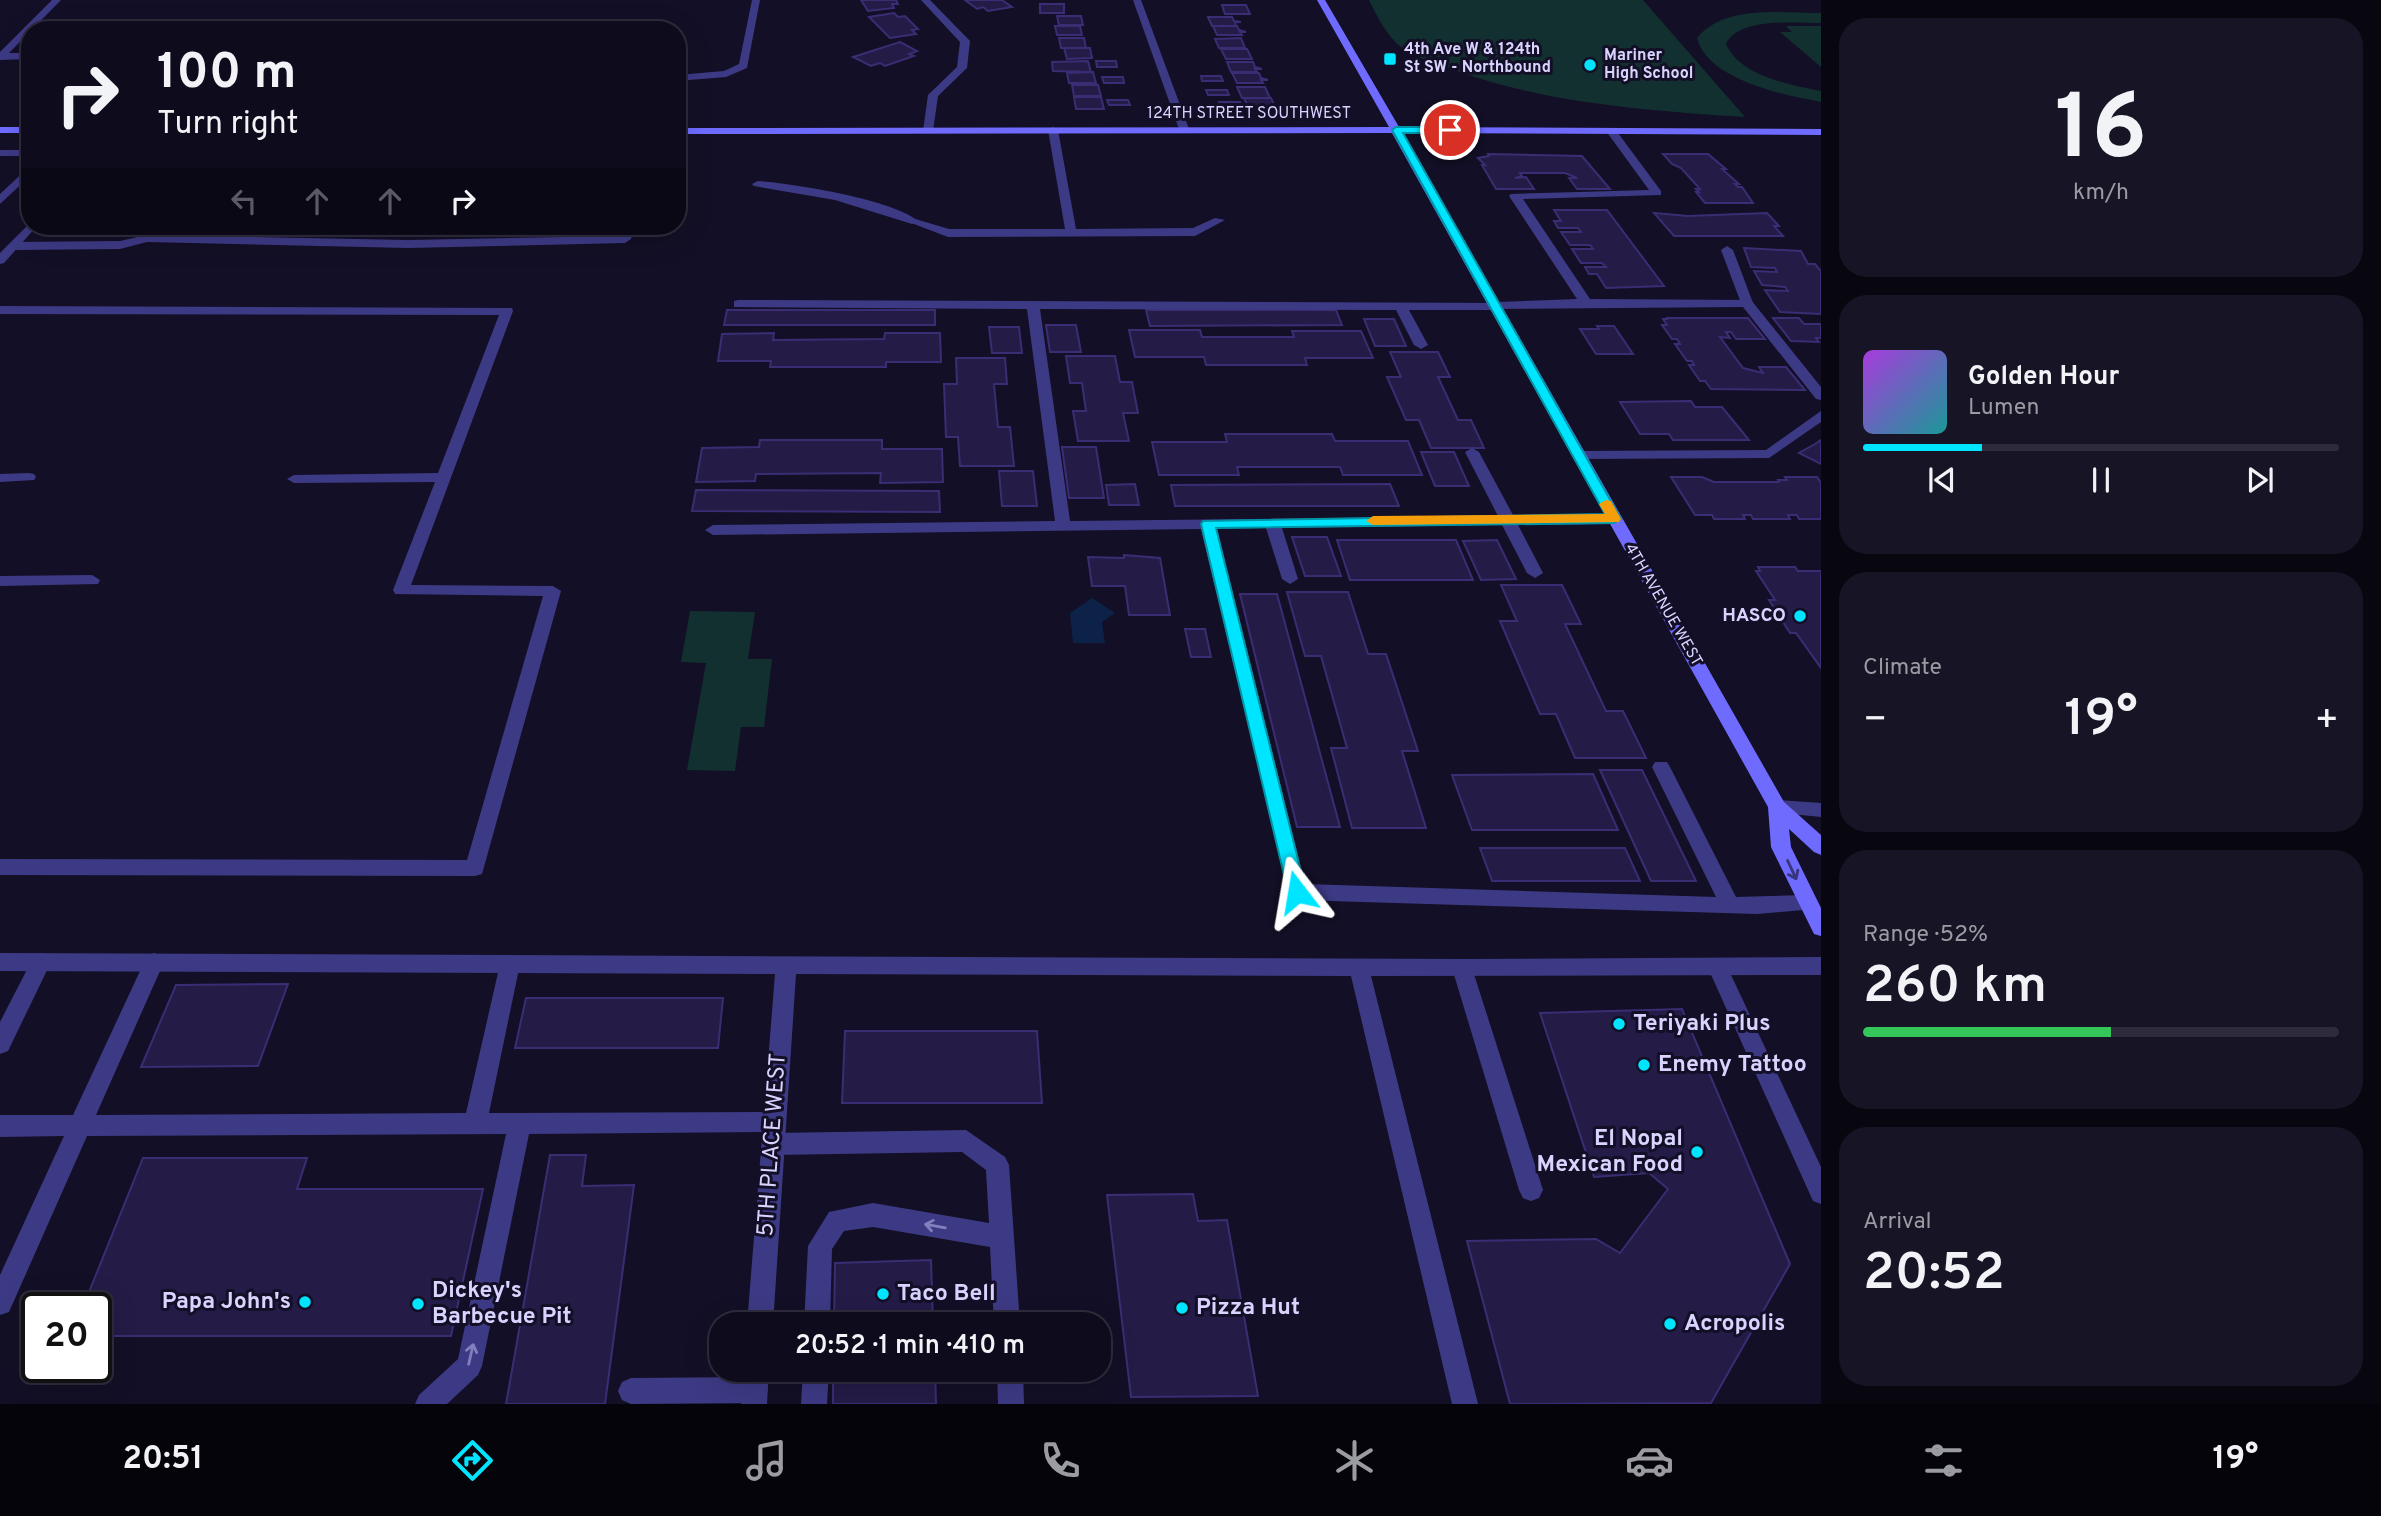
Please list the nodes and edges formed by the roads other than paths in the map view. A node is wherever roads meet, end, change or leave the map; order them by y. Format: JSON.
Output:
{"nodes":[{"id":1,"x":57,"y":0,"type":"edge"},
{"id":2,"x":756,"y":0,"type":"edge"},
{"id":3,"x":925,"y":0,"type":"edge"},
{"id":4,"x":1137,"y":0,"type":"edge"},
{"id":5,"x":1321,"y":0,"type":"edge"},
{"id":6,"x":36,"y":21,"type":"edge"},
{"id":7,"x":21,"y":36,"type":"edge"},
{"id":8,"x":21,"y":56,"type":"edge"},
{"id":9,"x":0,"y":57,"type":"edge"},
{"id":10,"x":686,"y":77,"type":"edge"},
{"id":11,"x":1184,"y":129,"type":"junction"},
{"id":12,"x":0,"y":130,"type":"edge"},
{"id":13,"x":21,"y":130,"type":"edge"},
{"id":14,"x":1053,"y":130,"type":"junction"},
{"id":15,"x":1396,"y":130,"type":"junction"},
{"id":16,"x":686,"y":131,"type":"edge"},
{"id":17,"x":928,"y":131,"type":"junction"},
{"id":18,"x":1611,"y":131,"type":"junction"},
{"id":19,"x":1821,"y":132,"type":"edge"},
{"id":20,"x":0,"y":153,"type":"edge"},
{"id":21,"x":21,"y":153,"type":"edge"},
{"id":22,"x":21,"y":179,"type":"edge"},
{"id":23,"x":758,"y":184,"type":"dead end"},
{"id":24,"x":0,"y":201,"type":"edge"},
{"id":25,"x":1219,"y":220,"type":"dead end"},
{"id":26,"x":1070,"y":232,"type":"junction"},
{"id":27,"x":23,"y":235,"type":"edge"},
{"id":28,"x":143,"y":235,"type":"edge"},
{"id":29,"x":185,"y":235,"type":"edge"},
{"id":30,"x":222,"y":235,"type":"edge"},
{"id":31,"x":295,"y":235,"type":"edge"},
{"id":32,"x":478,"y":235,"type":"edge"},
{"id":33,"x":548,"y":235,"type":"edge"},
{"id":34,"x":626,"y":235,"type":"edge"},
{"id":35,"x":220,"y":238,"type":"junction"},
{"id":36,"x":292,"y":239,"type":"junction"},
{"id":37,"x":546,"y":240,"type":"junction"},
{"id":38,"x":476,"y":241,"type":"junction"},
{"id":39,"x":13,"y":246,"type":"junction"},
{"id":40,"x":1727,"y":250,"type":"dead end"},
{"id":41,"x":0,"y":260,"type":"edge"},
{"id":42,"x":1586,"y":303,"type":"junction"},
{"id":43,"x":1747,"y":303,"type":"junction"},
{"id":44,"x":738,"y":304,"type":"dead end"},
{"id":45,"x":1033,"y":306,"type":"junction"},
{"id":46,"x":1496,"y":306,"type":"junction"},
{"id":47,"x":1401,"y":307,"type":"junction"},
{"id":48,"x":0,"y":310,"type":"edge"},
{"id":49,"x":1421,"y":345,"type":"dead end"},
{"id":50,"x":1821,"y":396,"type":"edge"},
{"id":51,"x":1821,"y":415,"type":"edge"},
{"id":52,"x":1472,"y":453,"type":"dead end"},
{"id":53,"x":1578,"y":454,"type":"junction"},
{"id":54,"x":29,"y":477,"type":"dead end"},
{"id":55,"x":444,"y":477,"type":"junction"},
{"id":56,"x":0,"y":478,"type":"edge"},
{"id":57,"x":294,"y":479,"type":"dead end"},
{"id":58,"x":1506,"y":519,"type":"junction"},
{"id":59,"x":1614,"y":519,"type":"junction"},
{"id":60,"x":1272,"y":522,"type":"junction"},
{"id":61,"x":1208,"y":524,"type":"junction"},
{"id":62,"x":1063,"y":525,"type":"junction"},
{"id":63,"x":713,"y":530,"type":"dead end"},
{"id":64,"x":1535,"y":573,"type":"dead end"},
{"id":65,"x":1290,"y":579,"type":"dead end"},
{"id":66,"x":92,"y":580,"type":"dead end"},
{"id":67,"x":0,"y":581,"type":"edge"},
{"id":68,"x":1661,"y":767,"type":"dead end"},
{"id":69,"x":1777,"y":807,"type":"junction"},
{"id":70,"x":1821,"y":810,"type":"edge"},
{"id":71,"x":1821,"y":847,"type":"edge"},
{"id":72,"x":0,"y":867,"type":"edge"},
{"id":73,"x":1807,"y":903,"type":"junction"},
{"id":74,"x":1730,"y":905,"type":"junction"},
{"id":75,"x":1821,"y":928,"type":"edge"},
{"id":76,"x":0,"y":962,"type":"edge"},
{"id":77,"x":41,"y":962,"type":"junction"},
{"id":78,"x":154,"y":962,"type":"junction"},
{"id":79,"x":510,"y":964,"type":"junction"},
{"id":80,"x":786,"y":965,"type":"junction"},
{"id":81,"x":1821,"y":966,"type":"edge"},
{"id":82,"x":1359,"y":968,"type":"junction"},
{"id":83,"x":1462,"y":968,"type":"junction"},
{"id":84,"x":1718,"y":968,"type":"junction"},
{"id":85,"x":0,"y":1044,"type":"edge"},
{"id":86,"x":520,"y":1123,"type":"junction"},
{"id":87,"x":475,"y":1124,"type":"junction"},
{"id":88,"x":0,"y":1126,"type":"edge"},
{"id":89,"x":80,"y":1126,"type":"junction"},
{"id":90,"x":774,"y":1133,"type":"junction"},
{"id":91,"x":1531,"y":1190,"type":"dead end"},
{"id":92,"x":1821,"y":1193,"type":"edge"},
{"id":93,"x":1002,"y":1237,"type":"junction"},
{"id":94,"x":0,"y":1303,"type":"edge"},
{"id":95,"x":761,"y":1312,"type":"edge"},
{"id":96,"x":817,"y":1312,"type":"edge"},
{"id":97,"x":1006,"y":1312,"type":"edge"},
{"id":98,"x":815,"y":1382,"type":"edge"},
{"id":99,"x":1011,"y":1382,"type":"edge"},
{"id":100,"x":755,"y":1388,"type":"edge"},
{"id":101,"x":631,"y":1391,"type":"dead end"},
{"id":102,"x":428,"y":1404,"type":"edge"},
{"id":103,"x":814,"y":1404,"type":"edge"},
{"id":104,"x":1012,"y":1404,"type":"edge"},
{"id":105,"x":1465,"y":1404,"type":"edge"}],
"edges":[{"from":1,"to":6,"type":"street"},
{"from":2,"to":10,"type":"street"},
{"from":3,"to":17,"type":"street"},
{"from":4,"to":11,"type":"street"},
{"from":5,"to":15,"type":"street","name":"4TH AVENUE WEST"},
{"from":7,"to":9,"type":"street"},
{"from":8,"to":9,"type":"street"},
{"from":11,"to":14,"type":"street","name":"124TH STREET SOUTHWEST"},
{"from":11,"to":15,"type":"street","name":"124TH STREET SOUTHWEST"},
{"from":12,"to":13,"type":"street"},
{"from":14,"to":17,"type":"street","name":"124TH STREET SOUTHWEST"},
{"from":14,"to":26,"type":"street"},
{"from":15,"to":18,"type":"street","name":"124TH STREET SOUTHWEST"},
{"from":15,"to":46,"type":"street","name":"4TH AVENUE WEST"},
{"from":16,"to":17,"type":"street","name":"124TH STREET SOUTHWEST"},
{"from":18,"to":19,"type":"street","name":"124TH STREET SOUTHWEST"},
{"from":18,"to":42,"type":"street"},
{"from":20,"to":21,"type":"street"},
{"from":22,"to":24,"type":"street"},
{"from":23,"to":26,"type":"street"},
{"from":25,"to":26,"type":"street"},
{"from":27,"to":39,"type":"street"},
{"from":28,"to":39,"type":"street"},
{"from":29,"to":35,"type":"street"},
{"from":30,"to":35,"type":"street"},
{"from":31,"to":36,"type":"street"},
{"from":32,"to":38,"type":"street"},
{"from":33,"to":37,"type":"street"},
{"from":34,"to":37,"type":"street"},
{"from":35,"to":36,"type":"street"},
{"from":36,"to":38,"type":"street"},
{"from":37,"to":38,"type":"street"},
{"from":39,"to":41,"type":"street"},
{"from":40,"to":43,"type":"street"},
{"from":42,"to":43,"type":"street"},
{"from":42,"to":46,"type":"street"},
{"from":43,"to":50,"type":"street"},
{"from":44,"to":45,"type":"street"},
{"from":45,"to":47,"type":"street"},
{"from":45,"to":62,"type":"street"},
{"from":46,"to":47,"type":"street"},
{"from":46,"to":53,"type":"street","name":"4TH AVENUE WEST"},
{"from":47,"to":49,"type":"street"},
{"from":48,"to":55,"type":"street"},
{"from":51,"to":53,"type":"street"},
{"from":52,"to":58,"type":"street"},
{"from":53,"to":59,"type":"street","name":"4TH AVENUE WEST"},
{"from":54,"to":56,"type":"street"},
{"from":55,"to":57,"type":"street"},
{"from":55,"to":72,"type":"street"},
{"from":58,"to":59,"type":"street"},
{"from":58,"to":60,"type":"street"},
{"from":58,"to":64,"type":"street"},
{"from":59,"to":69,"type":"street","name":"4TH AVENUE WEST"},
{"from":60,"to":61,"type":"street"},
{"from":60,"to":65,"type":"street"},
{"from":61,"to":62,"type":"street"},
{"from":61,"to":74,"type":"street"},
{"from":62,"to":63,"type":"street"},
{"from":66,"to":67,"type":"street"},
{"from":68,"to":74,"type":"street"},
{"from":69,"to":70,"type":"street"},
{"from":69,"to":71,"type":"street","name":"4TH AVENUE WEST"},
{"from":69,"to":73,"type":"street","name":"4TH AVENUE WEST","one_way":true},
{"from":73,"to":74,"type":"street"},
{"from":73,"to":75,"type":"street","name":"4TH AVENUE WEST"},
{"from":76,"to":77,"type":"street"},
{"from":77,"to":78,"type":"street"},
{"from":77,"to":85,"type":"street"},
{"from":78,"to":79,"type":"street"},
{"from":78,"to":89,"type":"street"},
{"from":79,"to":80,"type":"street"},
{"from":79,"to":87,"type":"street"},
{"from":80,"to":82,"type":"street"},
{"from":80,"to":90,"type":"street","name":"5TH PLACE WEST"},
{"from":81,"to":84,"type":"street"},
{"from":82,"to":83,"type":"street"},
{"from":82,"to":105,"type":"street"},
{"from":83,"to":84,"type":"street"},
{"from":83,"to":91,"type":"street"},
{"from":84,"to":92,"type":"street"},
{"from":86,"to":87,"type":"street"},
{"from":86,"to":90,"type":"street"},
{"from":102,"to":86,"type":"street","one_way":true},
{"from":87,"to":89,"type":"street"},
{"from":88,"to":89,"type":"street"},
{"from":89,"to":94,"type":"street"},
{"from":90,"to":93,"type":"street"},
{"from":90,"to":95,"type":"street","name":"5TH PLACE WEST"},
{"from":93,"to":96,"type":"street","one_way":true},
{"from":93,"to":97,"type":"street"},
{"from":98,"to":103,"type":"street"},
{"from":99,"to":104,"type":"street"},
{"from":100,"to":101,"type":"street"}]}
